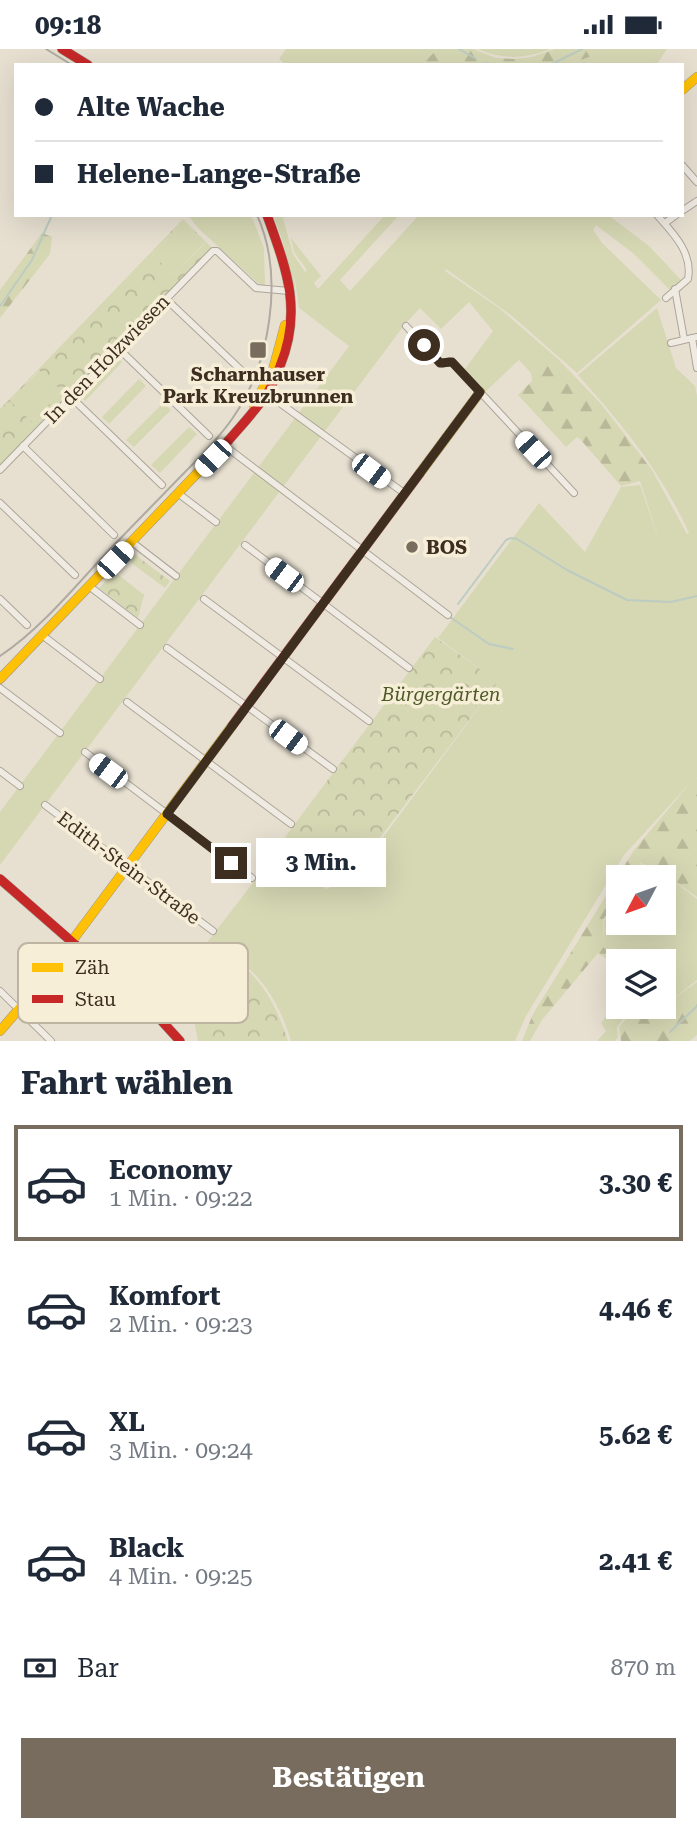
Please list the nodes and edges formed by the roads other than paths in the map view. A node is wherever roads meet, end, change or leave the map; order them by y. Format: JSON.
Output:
{"nodes":[{"id":1,"x":62,"y":49,"type":"edge"},
{"id":2,"x":85,"y":63,"type":"edge"},
{"id":3,"x":684,"y":167,"type":"edge"},
{"id":4,"x":697,"y":182,"type":"edge"},
{"id":5,"x":268,"y":217,"type":"edge"},
{"id":6,"x":659,"y":217,"type":"edge"},
{"id":7,"x":673,"y":217,"type":"edge"},
{"id":8,"x":664,"y":223,"type":"junction"},
{"id":9,"x":675,"y":289,"type":"junction"},
{"id":10,"x":289,"y":293,"type":"junction"},
{"id":11,"x":666,"y":298,"type":"dead end"},
{"id":12,"x":166,"y":299,"type":"junction"},
{"id":13,"x":406,"y":326,"type":"dead end"},
{"id":14,"x":691,"y":338,"type":"edge"},
{"id":15,"x":671,"y":344,"type":"dead end"},
{"id":16,"x":118,"y":348,"type":"junction"},
{"id":17,"x":697,"y":368,"type":"edge"},
{"id":18,"x":243,"y":372,"type":"dead end"},
{"id":19,"x":480,"y":392,"type":"junction"},
{"id":20,"x":263,"y":395,"type":"junction"},
{"id":21,"x":71,"y":397,"type":"junction"},
{"id":22,"x":209,"y":436,"type":"dead end"},
{"id":23,"x":23,"y":446,"type":"junction"},
{"id":24,"x":225,"y":446,"type":"junction"},
{"id":25,"x":0,"y":470,"type":"edge"},
{"id":26,"x":162,"y":485,"type":"dead end"},
{"id":27,"x":404,"y":493,"type":"junction"},
{"id":28,"x":574,"y":493,"type":"dead end"},
{"id":29,"x":179,"y":494,"type":"junction"},
{"id":30,"x":0,"y":503,"type":"edge"},
{"id":31,"x":216,"y":522,"type":"dead end"},
{"id":32,"x":114,"y":535,"type":"dead end"},
{"id":33,"x":132,"y":542,"type":"junction"},
{"id":34,"x":245,"y":545,"type":"dead end"},
{"id":35,"x":362,"y":550,"type":"junction"},
{"id":36,"x":75,"y":575,"type":"dead end"},
{"id":37,"x":176,"y":576,"type":"dead end"},
{"id":38,"x":89,"y":586,"type":"junction"},
{"id":39,"x":0,"y":599,"type":"edge"},
{"id":40,"x":204,"y":599,"type":"dead end"},
{"id":41,"x":323,"y":604,"type":"junction"},
{"id":42,"x":448,"y":615,"type":"dead end"},
{"id":43,"x":27,"y":625,"type":"dead end"},
{"id":44,"x":139,"y":625,"type":"dead end"},
{"id":45,"x":42,"y":635,"type":"junction"},
{"id":46,"x":167,"y":648,"type":"dead end"},
{"id":47,"x":283,"y":657,"type":"junction"},
{"id":48,"x":409,"y":668,"type":"dead end"},
{"id":49,"x":0,"y":679,"type":"edge"},
{"id":50,"x":100,"y":679,"type":"dead end"},
{"id":51,"x":0,"y":688,"type":"edge"},
{"id":52,"x":127,"y":702,"type":"dead end"},
{"id":53,"x":247,"y":706,"type":"junction"},
{"id":54,"x":369,"y":721,"type":"dead end"},
{"id":55,"x":60,"y":733,"type":"dead end"},
{"id":56,"x":85,"y":752,"type":"dead end"},
{"id":57,"x":206,"y":760,"type":"junction"},
{"id":58,"x":332,"y":769,"type":"dead end"},
{"id":59,"x":0,"y":771,"type":"edge"},
{"id":60,"x":20,"y":786,"type":"dead end"},
{"id":61,"x":45,"y":805,"type":"dead end"},
{"id":62,"x":167,"y":814,"type":"junction"},
{"id":63,"x":291,"y":824,"type":"dead end"},
{"id":64,"x":127,"y":867,"type":"junction"},
{"id":65,"x":252,"y":878,"type":"dead end"},
{"id":66,"x":0,"y":879,"type":"edge"},
{"id":67,"x":213,"y":931,"type":"dead end"},
{"id":68,"x":72,"y":941,"type":"junction"},
{"id":69,"x":74,"y":943,"type":"edge"},
{"id":70,"x":0,"y":991,"type":"edge"},
{"id":71,"x":18,"y":1009,"type":"edge"},
{"id":72,"x":18,"y":1011,"type":"edge"},
{"id":73,"x":32,"y":1023,"type":"edge"},
{"id":74,"x":164,"y":1023,"type":"edge"},
{"id":75,"x":0,"y":1031,"type":"edge"},
{"id":76,"x":51,"y":1041,"type":"edge"},
{"id":77,"x":180,"y":1041,"type":"edge"}],
"edges":[{"from":1,"to":2,"type":"main road"},
{"from":3,"to":4,"type":"street"},
{"from":5,"to":10,"type":"main road"},
{"from":6,"to":8,"type":"street"},
{"from":7,"to":8,"type":"street"},
{"from":8,"to":9,"type":"street"},
{"from":9,"to":11,"type":"street"},
{"from":9,"to":14,"type":"street"},
{"from":10,"to":12,"type":"street","name":"In den Holzwiesen"},
{"from":10,"to":20,"type":"main road"},
{"from":12,"to":16,"type":"street","name":"In den Holzwiesen"},
{"from":12,"to":18,"type":"street"},
{"from":13,"to":19,"type":"street"},
{"from":14,"to":15,"type":"street"},
{"from":14,"to":17,"type":"street"},
{"from":16,"to":21,"type":"street","name":"In den Holzwiesen"},
{"from":16,"to":22,"type":"street"},
{"from":19,"to":27,"type":"main road"},
{"from":19,"to":28,"type":"street"},
{"from":20,"to":24,"type":"main road"},
{"from":20,"to":27,"type":"street"},
{"from":21,"to":23,"type":"street","name":"In den Holzwiesen"},
{"from":21,"to":26,"type":"street"},
{"from":23,"to":25,"type":"street","name":"In den Holzwiesen"},
{"from":23,"to":32,"type":"street"},
{"from":24,"to":29,"type":"main road"},
{"from":24,"to":35,"type":"street"},
{"from":27,"to":35,"type":"main road"},
{"from":29,"to":31,"type":"street"},
{"from":29,"to":33,"type":"main road"},
{"from":30,"to":36,"type":"street"},
{"from":33,"to":37,"type":"street"},
{"from":33,"to":38,"type":"main road"},
{"from":34,"to":41,"type":"street"},
{"from":35,"to":41,"type":"main road"},
{"from":35,"to":42,"type":"street"},
{"from":38,"to":44,"type":"street"},
{"from":38,"to":45,"type":"main road"},
{"from":39,"to":43,"type":"street"},
{"from":40,"to":47,"type":"street"},
{"from":41,"to":47,"type":"main road"},
{"from":41,"to":48,"type":"street"},
{"from":45,"to":49,"type":"main road"},
{"from":45,"to":50,"type":"street"},
{"from":46,"to":53,"type":"street"},
{"from":47,"to":53,"type":"main road"},
{"from":47,"to":54,"type":"street"},
{"from":51,"to":55,"type":"street"},
{"from":52,"to":57,"type":"street"},
{"from":53,"to":57,"type":"main road"},
{"from":53,"to":58,"type":"street"},
{"from":56,"to":62,"type":"street"},
{"from":57,"to":62,"type":"main road"},
{"from":57,"to":63,"type":"street"},
{"from":59,"to":60,"type":"street"},
{"from":61,"to":64,"type":"street","name":"Edith-Stein-Straße"},
{"from":62,"to":64,"type":"main road"},
{"from":62,"to":65,"type":"street"},
{"from":64,"to":67,"type":"street","name":"Edith-Stein-Straße"},
{"from":64,"to":68,"type":"main road"},
{"from":66,"to":68,"type":"main road"},
{"from":68,"to":69,"type":"main road"},
{"from":70,"to":71,"type":"street"},
{"from":72,"to":75,"type":"main road"},
{"from":73,"to":76,"type":"street"},
{"from":74,"to":77,"type":"main road"}]}
